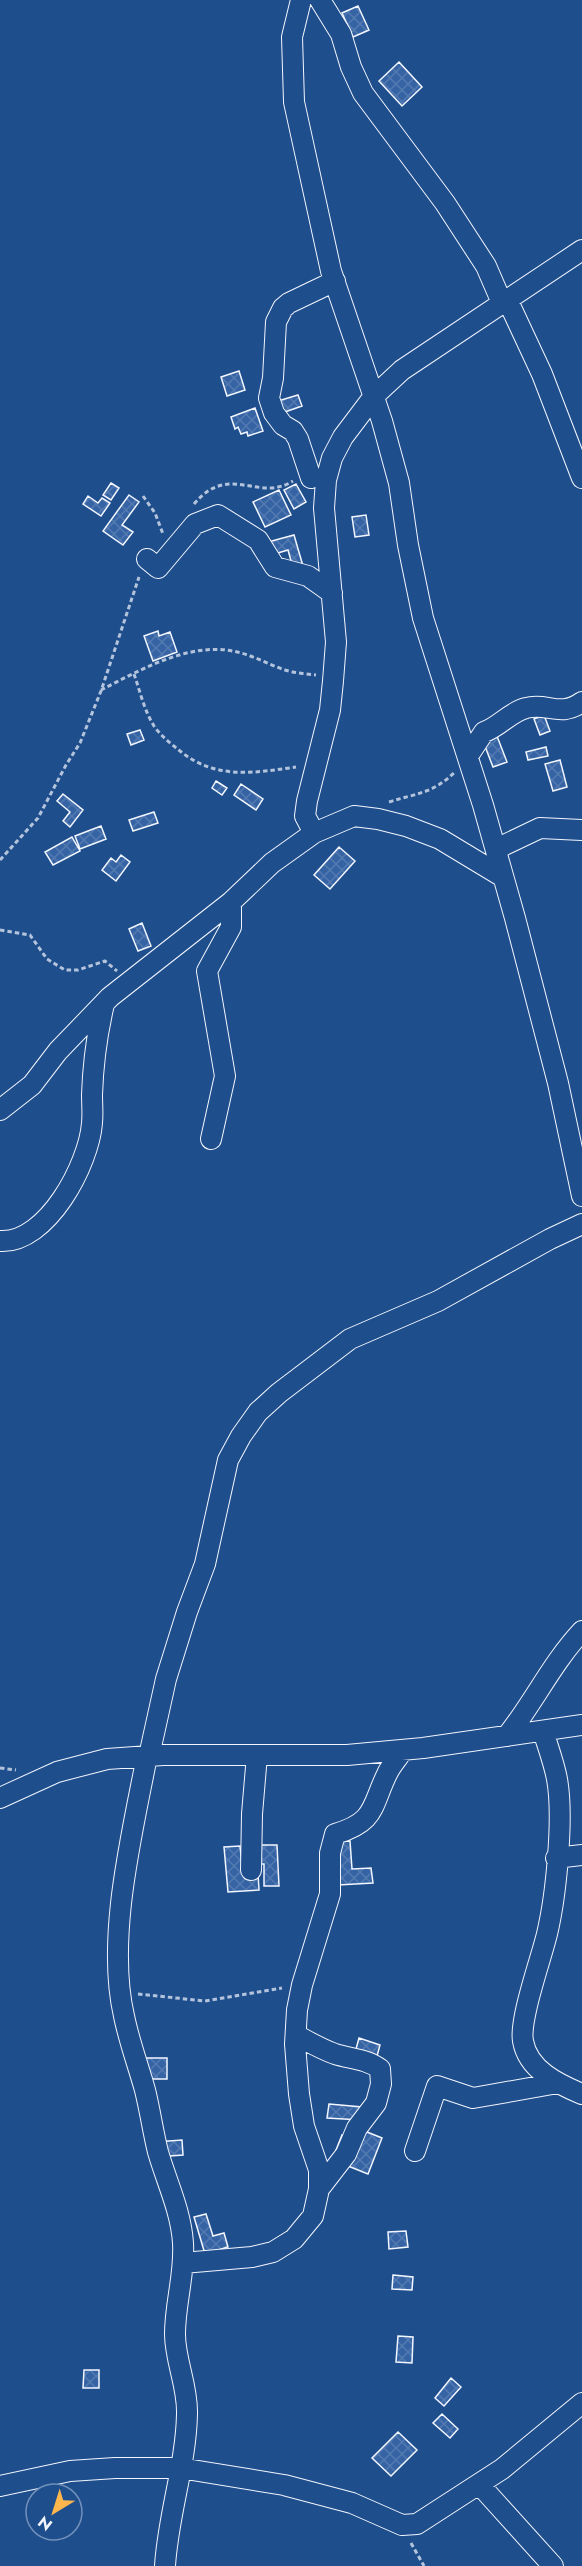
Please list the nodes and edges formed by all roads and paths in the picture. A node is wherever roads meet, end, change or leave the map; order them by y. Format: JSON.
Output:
{"nodes":[{"id":1,"x":301,"y":0,"type":"edge"},
{"id":2,"x":320,"y":0,"type":"edge"},
{"id":3,"x":582,"y":250,"type":"edge"},
{"id":4,"x":335,"y":281,"type":"junction"},
{"id":5,"x":505,"y":301,"type":"junction"},
{"id":6,"x":374,"y":396,"type":"junction"},
{"id":7,"x":311,"y":478,"type":"joint"},
{"id":8,"x":582,"y":478,"type":"edge"},
{"id":9,"x":143,"y":496,"type":"dead end"},
{"id":10,"x":191,"y":508,"type":"dead end"},
{"id":11,"x":171,"y":533,"type":"dead end"},
{"id":12,"x":147,"y":560,"type":"joint"},
{"id":13,"x":333,"y":593,"type":"junction"},
{"id":14,"x":134,"y":674,"type":"junction"},
{"id":15,"x":333,"y":676,"type":"junction"},
{"id":16,"x":101,"y":691,"type":"junction"},
{"id":17,"x":582,"y":702,"type":"edge"},
{"id":18,"x":468,"y":757,"type":"junction"},
{"id":19,"x":315,"y":765,"type":"junction"},
{"id":20,"x":383,"y":804,"type":"dead end"},
{"id":21,"x":582,"y":830,"type":"edge"},
{"id":22,"x":314,"y":833,"type":"junction"},
{"id":23,"x":496,"y":849,"type":"junction"},
{"id":24,"x":0,"y":860,"type":"edge"},
{"id":25,"x":503,"y":877,"type":"junction"},
{"id":26,"x":231,"y":902,"type":"junction"},
{"id":27,"x":0,"y":930,"type":"edge"},
{"id":28,"x":129,"y":982,"type":"junction"},
{"id":29,"x":104,"y":1004,"type":"junction"},
{"id":30,"x":0,"y":1110,"type":"edge"},
{"id":31,"x":211,"y":1139,"type":"dead end"},
{"id":32,"x":576,"y":1142,"type":"edge"},
{"id":33,"x":582,"y":1196,"type":"edge"},
{"id":34,"x":582,"y":1224,"type":"edge"},
{"id":35,"x":0,"y":1241,"type":"edge"},
{"id":36,"x":582,"y":1631,"type":"edge"},
{"id":37,"x":582,"y":1725,"type":"edge"},
{"id":38,"x":543,"y":1731,"type":"junction"},
{"id":39,"x":507,"y":1736,"type":"junction"},
{"id":40,"x":403,"y":1750,"type":"junction"},
{"id":41,"x":257,"y":1755,"type":"junction"},
{"id":42,"x":148,"y":1756,"type":"junction"},
{"id":43,"x":0,"y":1798,"type":"edge"},
{"id":44,"x":582,"y":1855,"type":"edge"},
{"id":45,"x":556,"y":1857,"type":"junction"},
{"id":46,"x":251,"y":1870,"type":"dead end"},
{"id":47,"x":302,"y":1985,"type":"junction"},
{"id":48,"x":136,"y":1993,"type":"dead end"},
{"id":49,"x":296,"y":2035,"type":"junction"},
{"id":50,"x":558,"y":2083,"type":"junction"},
{"id":51,"x":582,"y":2094,"type":"edge"},
{"id":52,"x":415,"y":2151,"type":"dead end"},
{"id":53,"x":319,"y":2189,"type":"junction"},
{"id":54,"x":183,"y":2263,"type":"junction"},
{"id":55,"x":582,"y":2403,"type":"edge"},
{"id":56,"x":180,"y":2468,"type":"junction"},
{"id":57,"x":479,"y":2484,"type":"junction"},
{"id":58,"x":0,"y":2486,"type":"edge"},
{"id":59,"x":402,"y":2525,"type":"junction"},
{"id":60,"x":165,"y":2566,"type":"edge"},
{"id":61,"x":424,"y":2566,"type":"edge"},
{"id":62,"x":553,"y":2566,"type":"edge"}],
"edges":[{"from":1,"to":4,"type":"street"},
{"from":2,"to":5,"type":"street"},
{"from":3,"to":5,"type":"street"},
{"from":4,"to":6,"type":"street"},
{"from":4,"to":7,"type":"street"},
{"from":5,"to":6,"type":"street"},
{"from":5,"to":8,"type":"street"},
{"from":6,"to":13,"type":"street"},
{"from":6,"to":18,"type":"street"},
{"from":7,"to":10,"type":"path"},
{"from":9,"to":11,"type":"path"},
{"from":12,"to":13,"type":"street"},
{"from":12,"to":16,"type":"path"},
{"from":13,"to":15,"type":"street"},
{"from":14,"to":15,"type":"path"},
{"from":14,"to":16,"type":"path"},
{"from":14,"to":19,"type":"path"},
{"from":15,"to":19,"type":"street"},
{"from":16,"to":24,"type":"path"},
{"from":17,"to":18,"type":"street"},
{"from":18,"to":20,"type":"path"},
{"from":18,"to":23,"type":"street"},
{"from":19,"to":22,"type":"street"},
{"from":21,"to":23,"type":"street"},
{"from":22,"to":25,"type":"street"},
{"from":22,"to":26,"type":"street"},
{"from":23,"to":25,"type":"street"},
{"from":25,"to":32,"type":"street"},
{"from":26,"to":28,"type":"street"},
{"from":26,"to":31,"type":"street"},
{"from":27,"to":28,"type":"path"},
{"from":28,"to":29,"type":"street"},
{"from":29,"to":30,"type":"street"},
{"from":29,"to":35,"type":"street"},
{"from":32,"to":33,"type":"street"},
{"from":34,"to":42,"type":"street"},
{"from":36,"to":39,"type":"street"},
{"from":37,"to":38,"type":"street"},
{"from":38,"to":39,"type":"street"},
{"from":38,"to":45,"type":"street"},
{"from":39,"to":40,"type":"street"},
{"from":40,"to":41,"type":"street"},
{"from":40,"to":47,"type":"street"},
{"from":41,"to":42,"type":"street"},
{"from":41,"to":46,"type":"street"},
{"from":42,"to":43,"type":"street"},
{"from":42,"to":54,"type":"street"},
{"from":44,"to":45,"type":"street"},
{"from":45,"to":50,"type":"street"},
{"from":47,"to":48,"type":"path"},
{"from":47,"to":49,"type":"street"},
{"from":49,"to":53,"type":"street"},
{"from":49,"to":53,"type":"street"},
{"from":50,"to":51,"type":"street"},
{"from":50,"to":52,"type":"street"},
{"from":53,"to":54,"type":"street"},
{"from":54,"to":56,"type":"street"},
{"from":55,"to":57,"type":"street"},
{"from":56,"to":58,"type":"street"},
{"from":56,"to":59,"type":"street"},
{"from":56,"to":60,"type":"street"},
{"from":57,"to":59,"type":"street"},
{"from":57,"to":62,"type":"street"},
{"from":59,"to":61,"type":"path"}]}
